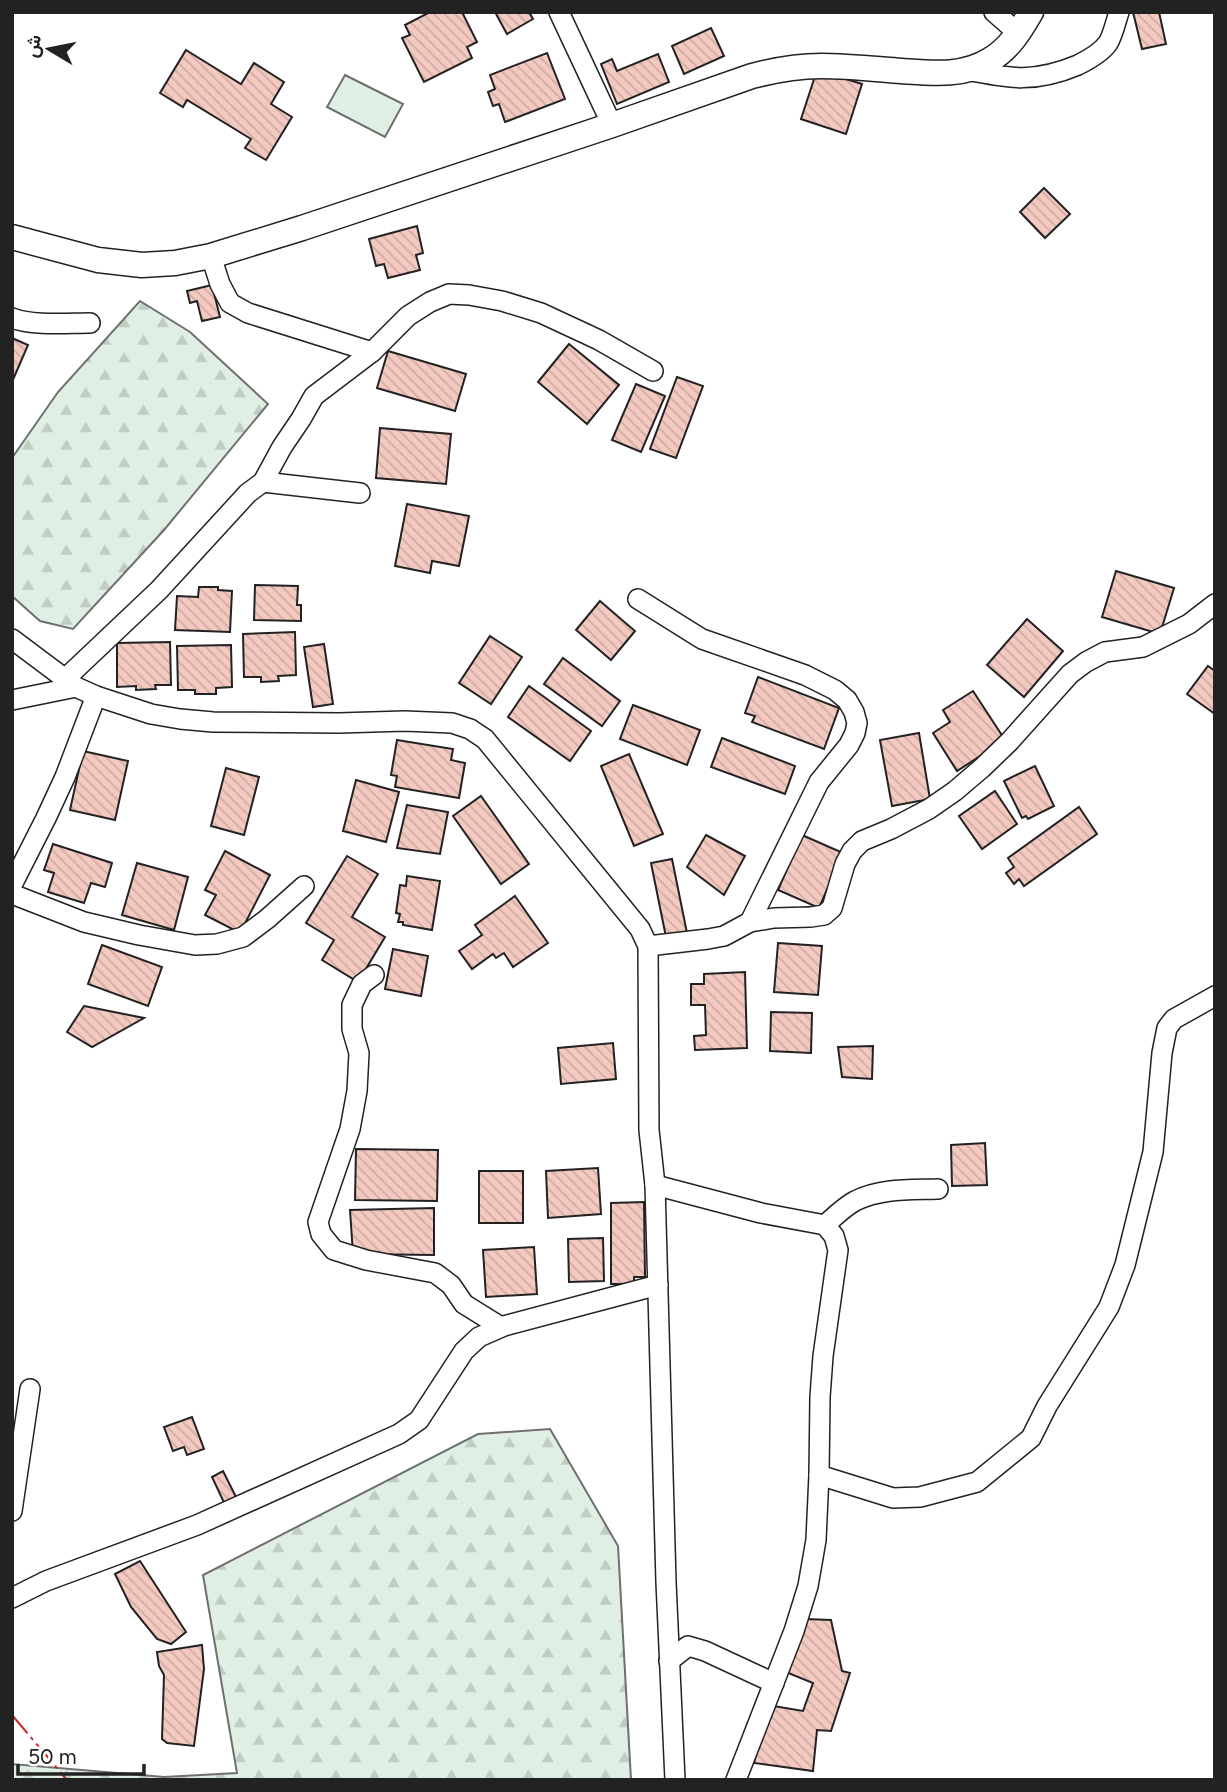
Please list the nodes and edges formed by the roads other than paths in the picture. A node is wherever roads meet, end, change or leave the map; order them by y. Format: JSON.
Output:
{"nodes":[{"id":1,"x":559,"y":12,"type":"edge"},
{"id":2,"x":993,"y":12,"type":"edge"},
{"id":3,"x":1119,"y":12,"type":"edge"},
{"id":4,"x":1025,"y":23,"type":"edge"},
{"id":5,"x":967,"y":71,"type":"junction"},
{"id":6,"x":612,"y":125,"type":"junction"},
{"id":7,"x":12,"y":237,"type":"edge"},
{"id":8,"x":211,"y":256,"type":"junction"},
{"id":9,"x":12,"y":318,"type":"edge"},
{"id":10,"x":90,"y":323,"type":"dead end"},
{"id":11,"x":372,"y":352,"type":"junction"},
{"id":12,"x":653,"y":371,"type":"dead end"},
{"id":13,"x":262,"y":482,"type":"junction"},
{"id":14,"x":360,"y":494,"type":"dead end"},
{"id":15,"x":638,"y":600,"type":"dead end"},
{"id":16,"x":1215,"y":604,"type":"edge"},
{"id":17,"x":12,"y":639,"type":"edge"},
{"id":18,"x":70,"y":683,"type":"junction"},
{"id":19,"x":96,"y":696,"type":"junction"},
{"id":20,"x":12,"y":701,"type":"edge"},
{"id":21,"x":12,"y":885,"type":"edge"},
{"id":22,"x":304,"y":886,"type":"dead end"},
{"id":23,"x":12,"y":894,"type":"edge"},
{"id":24,"x":750,"y":922,"type":"junction"},
{"id":25,"x":648,"y":946,"type":"junction"},
{"id":26,"x":374,"y":975,"type":"dead end"},
{"id":27,"x":1215,"y":996,"type":"edge"},
{"id":28,"x":655,"y":1185,"type":"junction"},
{"id":29,"x":938,"y":1189,"type":"dead end"},
{"id":30,"x":825,"y":1225,"type":"junction"},
{"id":31,"x":658,"y":1284,"type":"junction"},
{"id":32,"x":501,"y":1327,"type":"junction"},
{"id":33,"x":30,"y":1389,"type":"dead end"},
{"id":34,"x":819,"y":1475,"type":"junction"},
{"id":35,"x":12,"y":1511,"type":"edge"},
{"id":36,"x":12,"y":1598,"type":"edge"},
{"id":37,"x":669,"y":1661,"type":"junction"},
{"id":38,"x":774,"y":1683,"type":"junction"},
{"id":39,"x":674,"y":1780,"type":"edge"},
{"id":40,"x":736,"y":1780,"type":"edge"}],
"edges":[{"from":1,"to":6,"type":"street"},
{"from":2,"to":4,"type":"street"},
{"from":3,"to":5,"type":"street"},
{"from":4,"to":5,"type":"main road"},
{"from":5,"to":6,"type":"main road"},
{"from":6,"to":8,"type":"main road"},
{"from":7,"to":8,"type":"main road"},
{"from":8,"to":11,"type":"street"},
{"from":9,"to":10,"type":"street"},
{"from":11,"to":12,"type":"street"},
{"from":11,"to":13,"type":"street"},
{"from":13,"to":14,"type":"street"},
{"from":13,"to":18,"type":"street"},
{"from":15,"to":24,"type":"street"},
{"from":16,"to":24,"type":"street"},
{"from":17,"to":18,"type":"street"},
{"from":18,"to":19,"type":"street"},
{"from":18,"to":20,"type":"street"},
{"from":19,"to":21,"type":"street"},
{"from":19,"to":25,"type":"street"},
{"from":22,"to":23,"type":"street"},
{"from":24,"to":25,"type":"street"},
{"from":25,"to":28,"type":"street"},
{"from":26,"to":32,"type":"street"},
{"from":27,"to":34,"type":"street"},
{"from":28,"to":30,"type":"street"},
{"from":28,"to":31,"type":"street"},
{"from":29,"to":30,"type":"street"},
{"from":30,"to":34,"type":"street"},
{"from":31,"to":32,"type":"street"},
{"from":31,"to":37,"type":"street"},
{"from":32,"to":36,"type":"street"},
{"from":33,"to":35,"type":"street"},
{"from":34,"to":38,"type":"street"},
{"from":37,"to":38,"type":"street"},
{"from":37,"to":39,"type":"street"},
{"from":38,"to":40,"type":"street"}]}
